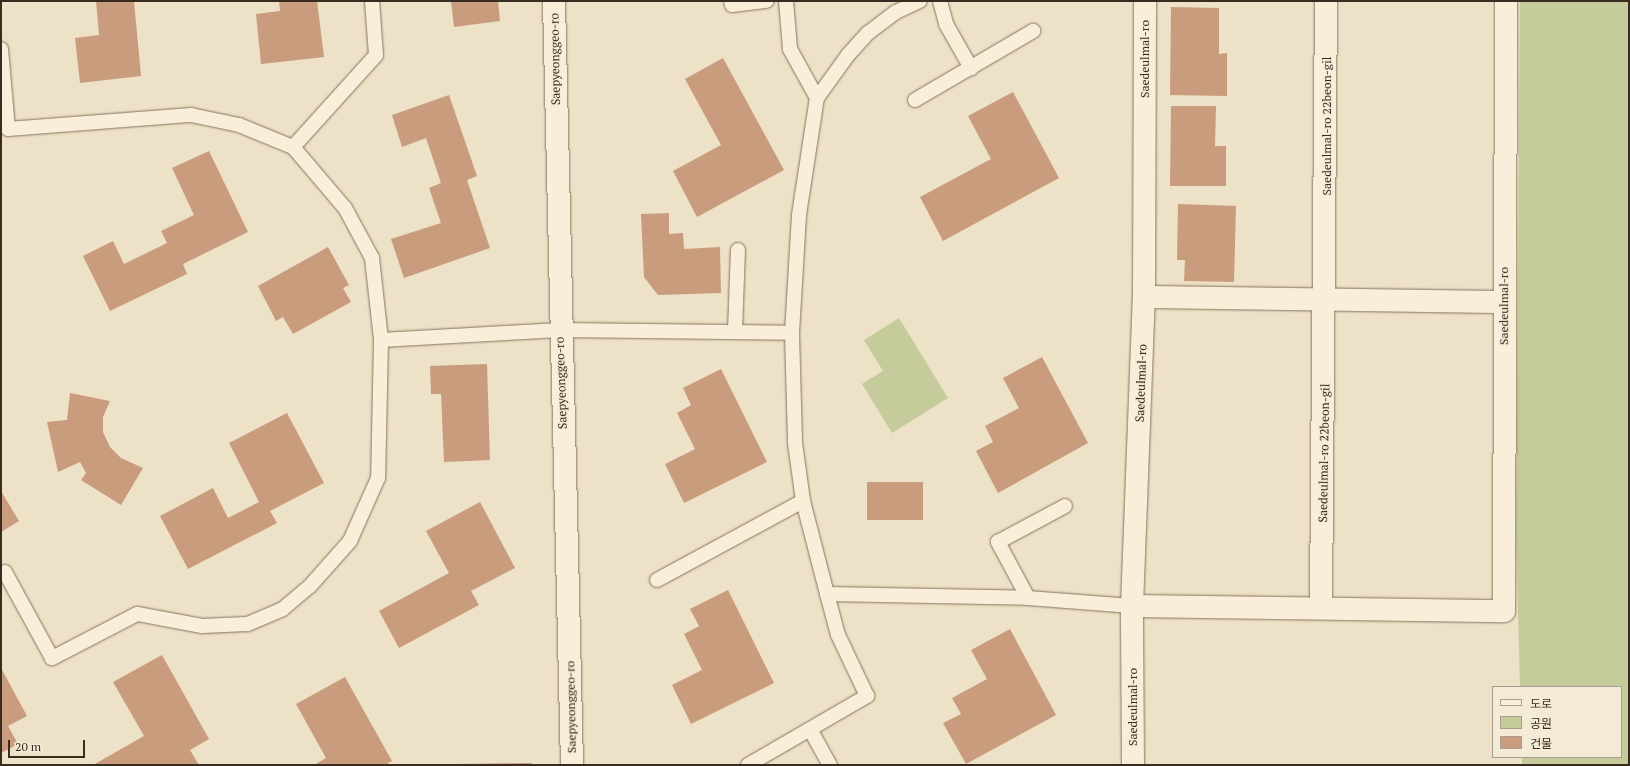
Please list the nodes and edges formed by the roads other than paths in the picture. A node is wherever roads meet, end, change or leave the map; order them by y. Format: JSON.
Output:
{"nodes":[{"id":1,"x":372,"y":1,"type":"edge"},
{"id":2,"x":554,"y":1,"type":"edge"},
{"id":3,"x":731,"y":1,"type":"edge"},
{"id":4,"x":767,"y":1,"type":"edge"},
{"id":5,"x":786,"y":1,"type":"edge"},
{"id":6,"x":920,"y":1,"type":"edge"},
{"id":7,"x":940,"y":1,"type":"edge"},
{"id":8,"x":1145,"y":1,"type":"edge"},
{"id":9,"x":1326,"y":1,"type":"edge"},
{"id":10,"x":1506,"y":1,"type":"edge"},
{"id":11,"x":1033,"y":31,"type":"dead end"},
{"id":12,"x":1,"y":49,"type":"edge"},
{"id":13,"x":971,"y":68,"type":"junction"},
{"id":14,"x":817,"y":98,"type":"junction"},
{"id":15,"x":915,"y":100,"type":"dead end"},
{"id":16,"x":293,"y":147,"type":"junction"},
{"id":17,"x":738,"y":250,"type":"dead end"},
{"id":18,"x":1144,"y":297,"type":"junction"},
{"id":19,"x":1326,"y":299,"type":"junction"},
{"id":20,"x":1504,"y":302,"type":"junction"},
{"id":21,"x":560,"y":330,"type":"junction"},
{"id":22,"x":735,"y":331,"type":"junction"},
{"id":23,"x":792,"y":333,"type":"junction"},
{"id":24,"x":382,"y":340,"type":"junction"},
{"id":25,"x":803,"y":501,"type":"junction"},
{"id":26,"x":1066,"y":506,"type":"dead end"},
{"id":27,"x":6,"y":572,"type":"dead end"},
{"id":28,"x":657,"y":580,"type":"dead end"},
{"id":29,"x":827,"y":594,"type":"junction"},
{"id":30,"x":1028,"y":598,"type":"junction"},
{"id":31,"x":1132,"y":606,"type":"junction"},
{"id":32,"x":1322,"y":606,"type":"junction"},
{"id":33,"x":811,"y":731,"type":"junction"},
{"id":34,"x":572,"y":765,"type":"edge"},
{"id":35,"x":748,"y":765,"type":"edge"},
{"id":36,"x":830,"y":765,"type":"edge"},
{"id":37,"x":1133,"y":765,"type":"edge"}],
"edges":[{"from":1,"to":16,"type":"lane"},
{"from":2,"to":21,"type":"street","name":"Saepyeonggeo-ro"},
{"from":3,"to":4,"type":"lane"},
{"from":5,"to":14,"type":"lane"},
{"from":6,"to":14,"type":"lane"},
{"from":7,"to":13,"type":"lane"},
{"from":8,"to":18,"type":"street","name":"Saedeulmal-ro"},
{"from":9,"to":19,"type":"street","name":"Saedeulmal-ro 22beon-gil"},
{"from":10,"to":20,"type":"street","name":"Saedeulmal-ro"},
{"from":11,"to":13,"type":"lane"},
{"from":12,"to":16,"type":"lane"},
{"from":13,"to":15,"type":"lane"},
{"from":14,"to":23,"type":"lane"},
{"from":16,"to":24,"type":"lane"},
{"from":17,"to":22,"type":"lane"},
{"from":18,"to":19,"type":"street"},
{"from":18,"to":31,"type":"street","name":"Saedeulmal-ro"},
{"from":19,"to":20,"type":"street"},
{"from":19,"to":32,"type":"street","name":"Saedeulmal-ro 22beon-gil"},
{"from":20,"to":32,"type":"street","name":"Saedeulmal-ro"},
{"from":21,"to":22,"type":"lane"},
{"from":21,"to":24,"type":"lane"},
{"from":21,"to":34,"type":"street","name":"Saepyeonggeo-ro"},
{"from":22,"to":23,"type":"lane"},
{"from":23,"to":25,"type":"lane"},
{"from":24,"to":27,"type":"lane"},
{"from":25,"to":28,"type":"lane"},
{"from":25,"to":29,"type":"lane"},
{"from":26,"to":30,"type":"lane"},
{"from":29,"to":30,"type":"lane"},
{"from":29,"to":33,"type":"lane"},
{"from":30,"to":31,"type":"lane"},
{"from":31,"to":32,"type":"street"},
{"from":31,"to":37,"type":"street","name":"Saedeulmal-ro"},
{"from":33,"to":35,"type":"lane"},
{"from":33,"to":36,"type":"lane"}]}
